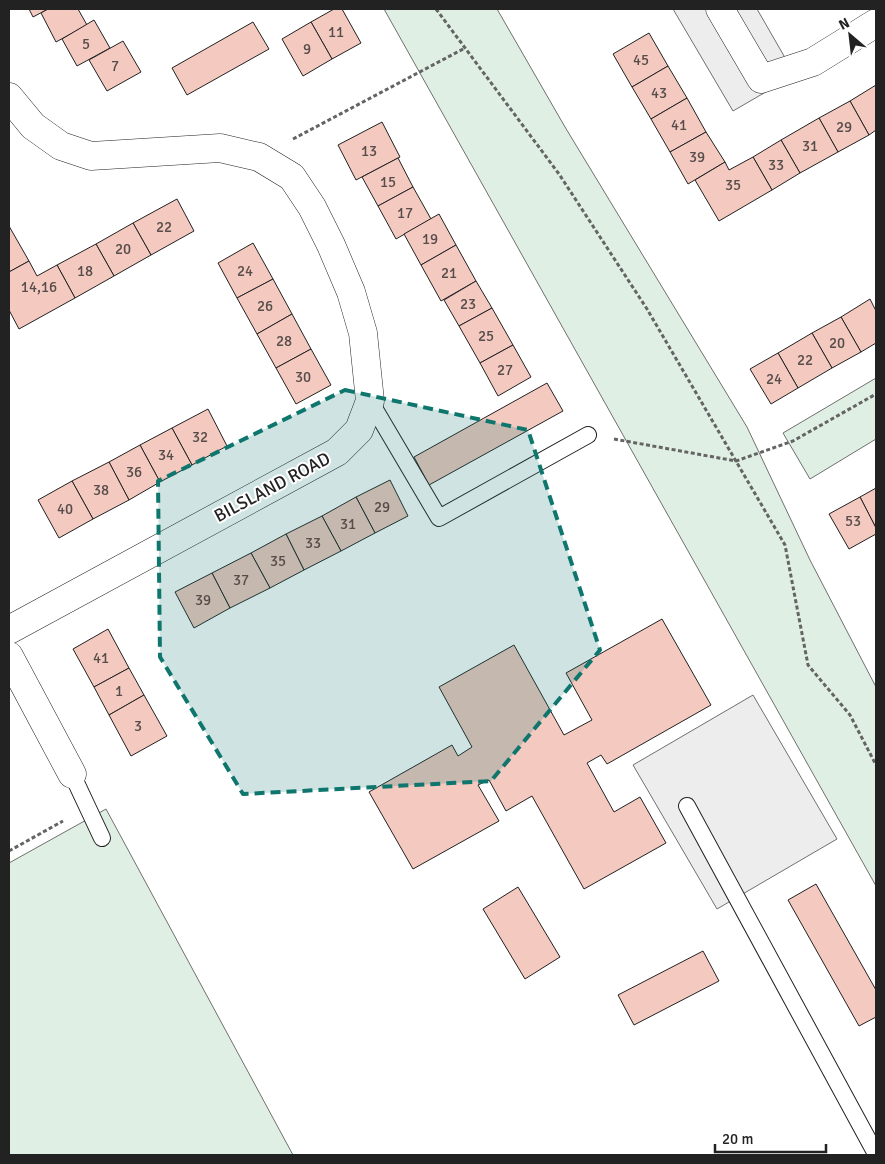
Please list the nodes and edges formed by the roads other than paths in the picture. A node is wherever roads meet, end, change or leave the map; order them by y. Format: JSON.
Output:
{"nodes":[{"id":1,"x":720,"y":9,"type":"edge"},
{"id":2,"x":876,"y":23,"type":"edge"},
{"id":3,"x":9,"y":97,"type":"edge"},
{"id":4,"x":370,"y":401,"type":"junction"},
{"id":5,"x":588,"y":435,"type":"road end"},
{"id":6,"x":9,"y":630,"type":"edge"},
{"id":7,"x":9,"y":656,"type":"edge"},
{"id":8,"x":72,"y":774,"type":"joint"},
{"id":9,"x":687,"y":806,"type":"dead end"},
{"id":10,"x":102,"y":838,"type":"dead end"},
{"id":11,"x":876,"y":1154,"type":"edge"}],
"edges":[{"from":1,"to":2,"type":"street"},
{"from":3,"to":4,"type":"street","name":"BILSLAND ROAD"},
{"from":4,"to":5,"type":"lane"},
{"from":4,"to":6,"type":"street","name":"BILSLAND ROAD"},
{"from":7,"to":8,"type":"street"},
{"from":8,"to":10,"type":"lane"},
{"from":9,"to":11,"type":"lane"}]}
